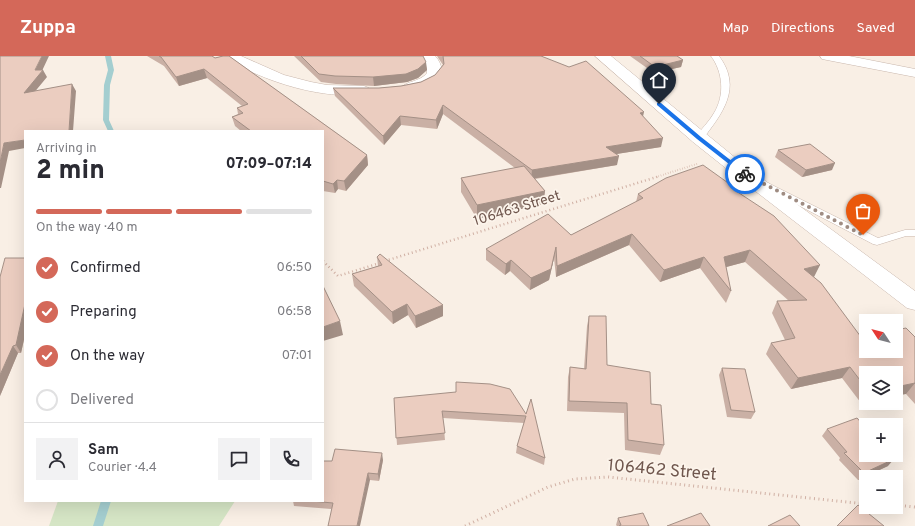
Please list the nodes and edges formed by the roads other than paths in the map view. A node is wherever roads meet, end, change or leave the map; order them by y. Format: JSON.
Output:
{"nodes":[{"id":1,"x":230,"y":56,"type":"edge"},
{"id":2,"x":427,"y":56,"type":"edge"},
{"id":3,"x":602,"y":56,"type":"edge"},
{"id":4,"x":715,"y":56,"type":"edge"},
{"id":5,"x":835,"y":57,"type":"edge"},
{"id":6,"x":915,"y":74,"type":"edge"},
{"id":7,"x":375,"y":90,"type":"edge"},
{"id":8,"x":396,"y":90,"type":"edge"},
{"id":9,"x":699,"y":138,"type":"junction"},
{"id":10,"x":743,"y":173,"type":"junction"},
{"id":11,"x":915,"y":232,"type":"edge"},
{"id":12,"x":915,"y":302,"type":"edge"}],
"edges":[{"from":1,"to":7,"type":"street"},
{"from":2,"to":8,"type":"street"},
{"from":3,"to":9,"type":"street"},
{"from":4,"to":9,"type":"lane"},
{"from":5,"to":6,"type":"street"},
{"from":9,"to":10,"type":"street"},
{"from":10,"to":11,"type":"lane"},
{"from":10,"to":12,"type":"street"}]}
